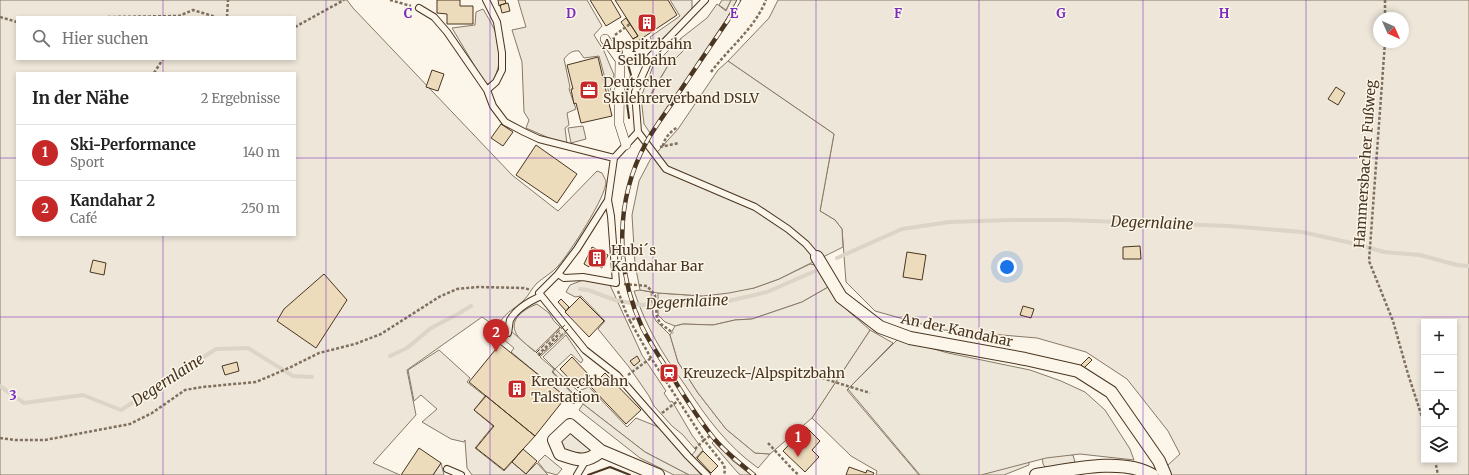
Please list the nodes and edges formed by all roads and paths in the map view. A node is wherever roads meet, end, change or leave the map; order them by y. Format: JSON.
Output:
{"nodes":[{"id":1,"x":228,"y":0,"type":"edge"},
{"id":2,"x":344,"y":0,"type":"edge"},
{"id":3,"x":390,"y":0,"type":"edge"},
{"id":4,"x":486,"y":0,"type":"edge"},
{"id":5,"x":766,"y":0,"type":"edge"},
{"id":6,"x":1385,"y":0,"type":"edge"},
{"id":7,"x":701,"y":2,"type":"edge"},
{"id":8,"x":418,"y":8,"type":"joint"},
{"id":9,"x":1385,"y":12,"type":"edge"},
{"id":10,"x":0,"y":16,"type":"edge"},
{"id":11,"x":178,"y":16,"type":"edge"},
{"id":12,"x":213,"y":16,"type":"edge"},
{"id":13,"x":227,"y":16,"type":"edge"},
{"id":14,"x":16,"y":22,"type":"edge"},
{"id":15,"x":630,"y":24,"type":"dead end"},
{"id":16,"x":296,"y":26,"type":"edge"},
{"id":17,"x":606,"y":40,"type":"joint"},
{"id":18,"x":1384,"y":48,"type":"edge"},
{"id":19,"x":162,"y":60,"type":"edge"},
{"id":20,"x":155,"y":72,"type":"edge"},
{"id":21,"x":711,"y":72,"type":"dead end"},
{"id":22,"x":487,"y":90,"type":"junction"},
{"id":23,"x":678,"y":127,"type":"dead end"},
{"id":24,"x":638,"y":132,"type":"junction"},
{"id":25,"x":679,"y":143,"type":"dead end"},
{"id":26,"x":626,"y":145,"type":"junction"},
{"id":27,"x":663,"y":146,"type":"junction"},
{"id":28,"x":650,"y":149,"type":"junction"},
{"id":29,"x":614,"y":158,"type":"junction"},
{"id":30,"x":608,"y":200,"type":"junction"},
{"id":31,"x":817,"y":257,"type":"joint"},
{"id":32,"x":558,"y":274,"type":"junction"},
{"id":33,"x":616,"y":283,"type":"junction"},
{"id":34,"x":540,"y":294,"type":"junction"},
{"id":35,"x":619,"y":295,"type":"dead end"},
{"id":36,"x":635,"y":318,"type":"dead end"},
{"id":37,"x":630,"y":321,"type":"junction"},
{"id":38,"x":566,"y":327,"type":"junction"},
{"id":39,"x":673,"y":333,"type":"dead end"},
{"id":40,"x":508,"y":334,"type":"dead end"},
{"id":41,"x":538,"y":355,"type":"dead end"},
{"id":42,"x":651,"y":358,"type":"junction"},
{"id":43,"x":822,"y":378,"type":"dead end"},
{"id":44,"x":622,"y":380,"type":"junction"},
{"id":45,"x":870,"y":393,"type":"dead end"},
{"id":46,"x":678,"y":400,"type":"junction"},
{"id":47,"x":1421,"y":414,"type":"edge"},
{"id":48,"x":656,"y":418,"type":"junction"},
{"id":49,"x":710,"y":436,"type":"dead end"},
{"id":50,"x":0,"y":438,"type":"edge"},
{"id":51,"x":704,"y":440,"type":"junction"},
{"id":52,"x":768,"y":443,"type":"dead end"},
{"id":53,"x":699,"y":444,"type":"dead end"},
{"id":54,"x":601,"y":451,"type":"junction"},
{"id":55,"x":586,"y":460,"type":"junction"},
{"id":56,"x":1436,"y":463,"type":"edge"},
{"id":57,"x":447,"y":468,"type":"dead end"},
{"id":58,"x":461,"y":475,"type":"edge"},
{"id":59,"x":577,"y":475,"type":"edge"},
{"id":60,"x":658,"y":475,"type":"edge"},
{"id":61,"x":708,"y":475,"type":"edge"},
{"id":62,"x":724,"y":475,"type":"edge"},
{"id":63,"x":799,"y":475,"type":"edge"},
{"id":64,"x":1036,"y":475,"type":"edge"},
{"id":65,"x":1152,"y":475,"type":"edge"},
{"id":66,"x":1165,"y":475,"type":"edge"},
{"id":67,"x":1438,"y":475,"type":"edge"}],
"edges":[{"from":1,"to":13,"type":"path"},
{"from":2,"to":16,"type":"path"},
{"from":3,"to":8,"type":"path"},
{"from":4,"to":22,"type":"lane"},
{"from":5,"to":21,"type":"path"},
{"from":6,"to":9,"type":"path"},
{"from":7,"to":24,"type":"lane","name":"An der Kandahar"},
{"from":8,"to":22,"type":"lane"},
{"from":10,"to":14,"type":"path"},
{"from":11,"to":12,"type":"path"},
{"from":15,"to":17,"type":"path"},
{"from":17,"to":26,"type":"street"},
{"from":18,"to":47,"type":"path","name":"Hammersbacher Fußweg"},
{"from":19,"to":20,"type":"path"},
{"from":22,"to":29,"type":"lane"},
{"from":23,"to":27,"type":"path"},
{"from":24,"to":26,"type":"lane"},
{"from":24,"to":28,"type":"lane","name":"An der Kandahar"},
{"from":25,"to":27,"type":"path"},
{"from":26,"to":29,"type":"lane"},
{"from":27,"to":28,"type":"path"},
{"from":28,"to":31,"type":"lane","name":"An der Kandahar"},
{"from":29,"to":30,"type":"lane"},
{"from":30,"to":32,"type":"lane"},
{"from":30,"to":33,"type":"lane"},
{"from":31,"to":66,"type":"street","name":"An der Kandahar"},
{"from":32,"to":33,"type":"lane"},
{"from":32,"to":34,"type":"lane"},
{"from":33,"to":39,"type":"path"},
{"from":34,"to":38,"type":"lane"},
{"from":34,"to":40,"type":"lane"},
{"from":34,"to":50,"type":"path"},
{"from":35,"to":37,"type":"path"},
{"from":36,"to":37,"type":"path"},
{"from":37,"to":42,"type":"path"},
{"from":38,"to":41,"type":"path"},
{"from":38,"to":44,"type":"lane"},
{"from":42,"to":44,"type":"path"},
{"from":42,"to":46,"type":"path"},
{"from":43,"to":45,"type":"path"},
{"from":44,"to":48,"type":"lane"},
{"from":46,"to":48,"type":"path"},
{"from":46,"to":51,"type":"path"},
{"from":48,"to":61,"type":"lane"},
{"from":49,"to":51,"type":"path"},
{"from":51,"to":53,"type":"path"},
{"from":51,"to":62,"type":"path"},
{"from":52,"to":63,"type":"path"},
{"from":54,"to":55,"type":"street"},
{"from":54,"to":55,"type":"street"},
{"from":54,"to":60,"type":"street"},
{"from":55,"to":59,"type":"lane"},
{"from":56,"to":67,"type":"path"},
{"from":57,"to":58,"type":"lane"},
{"from":64,"to":65,"type":"street"}]}
